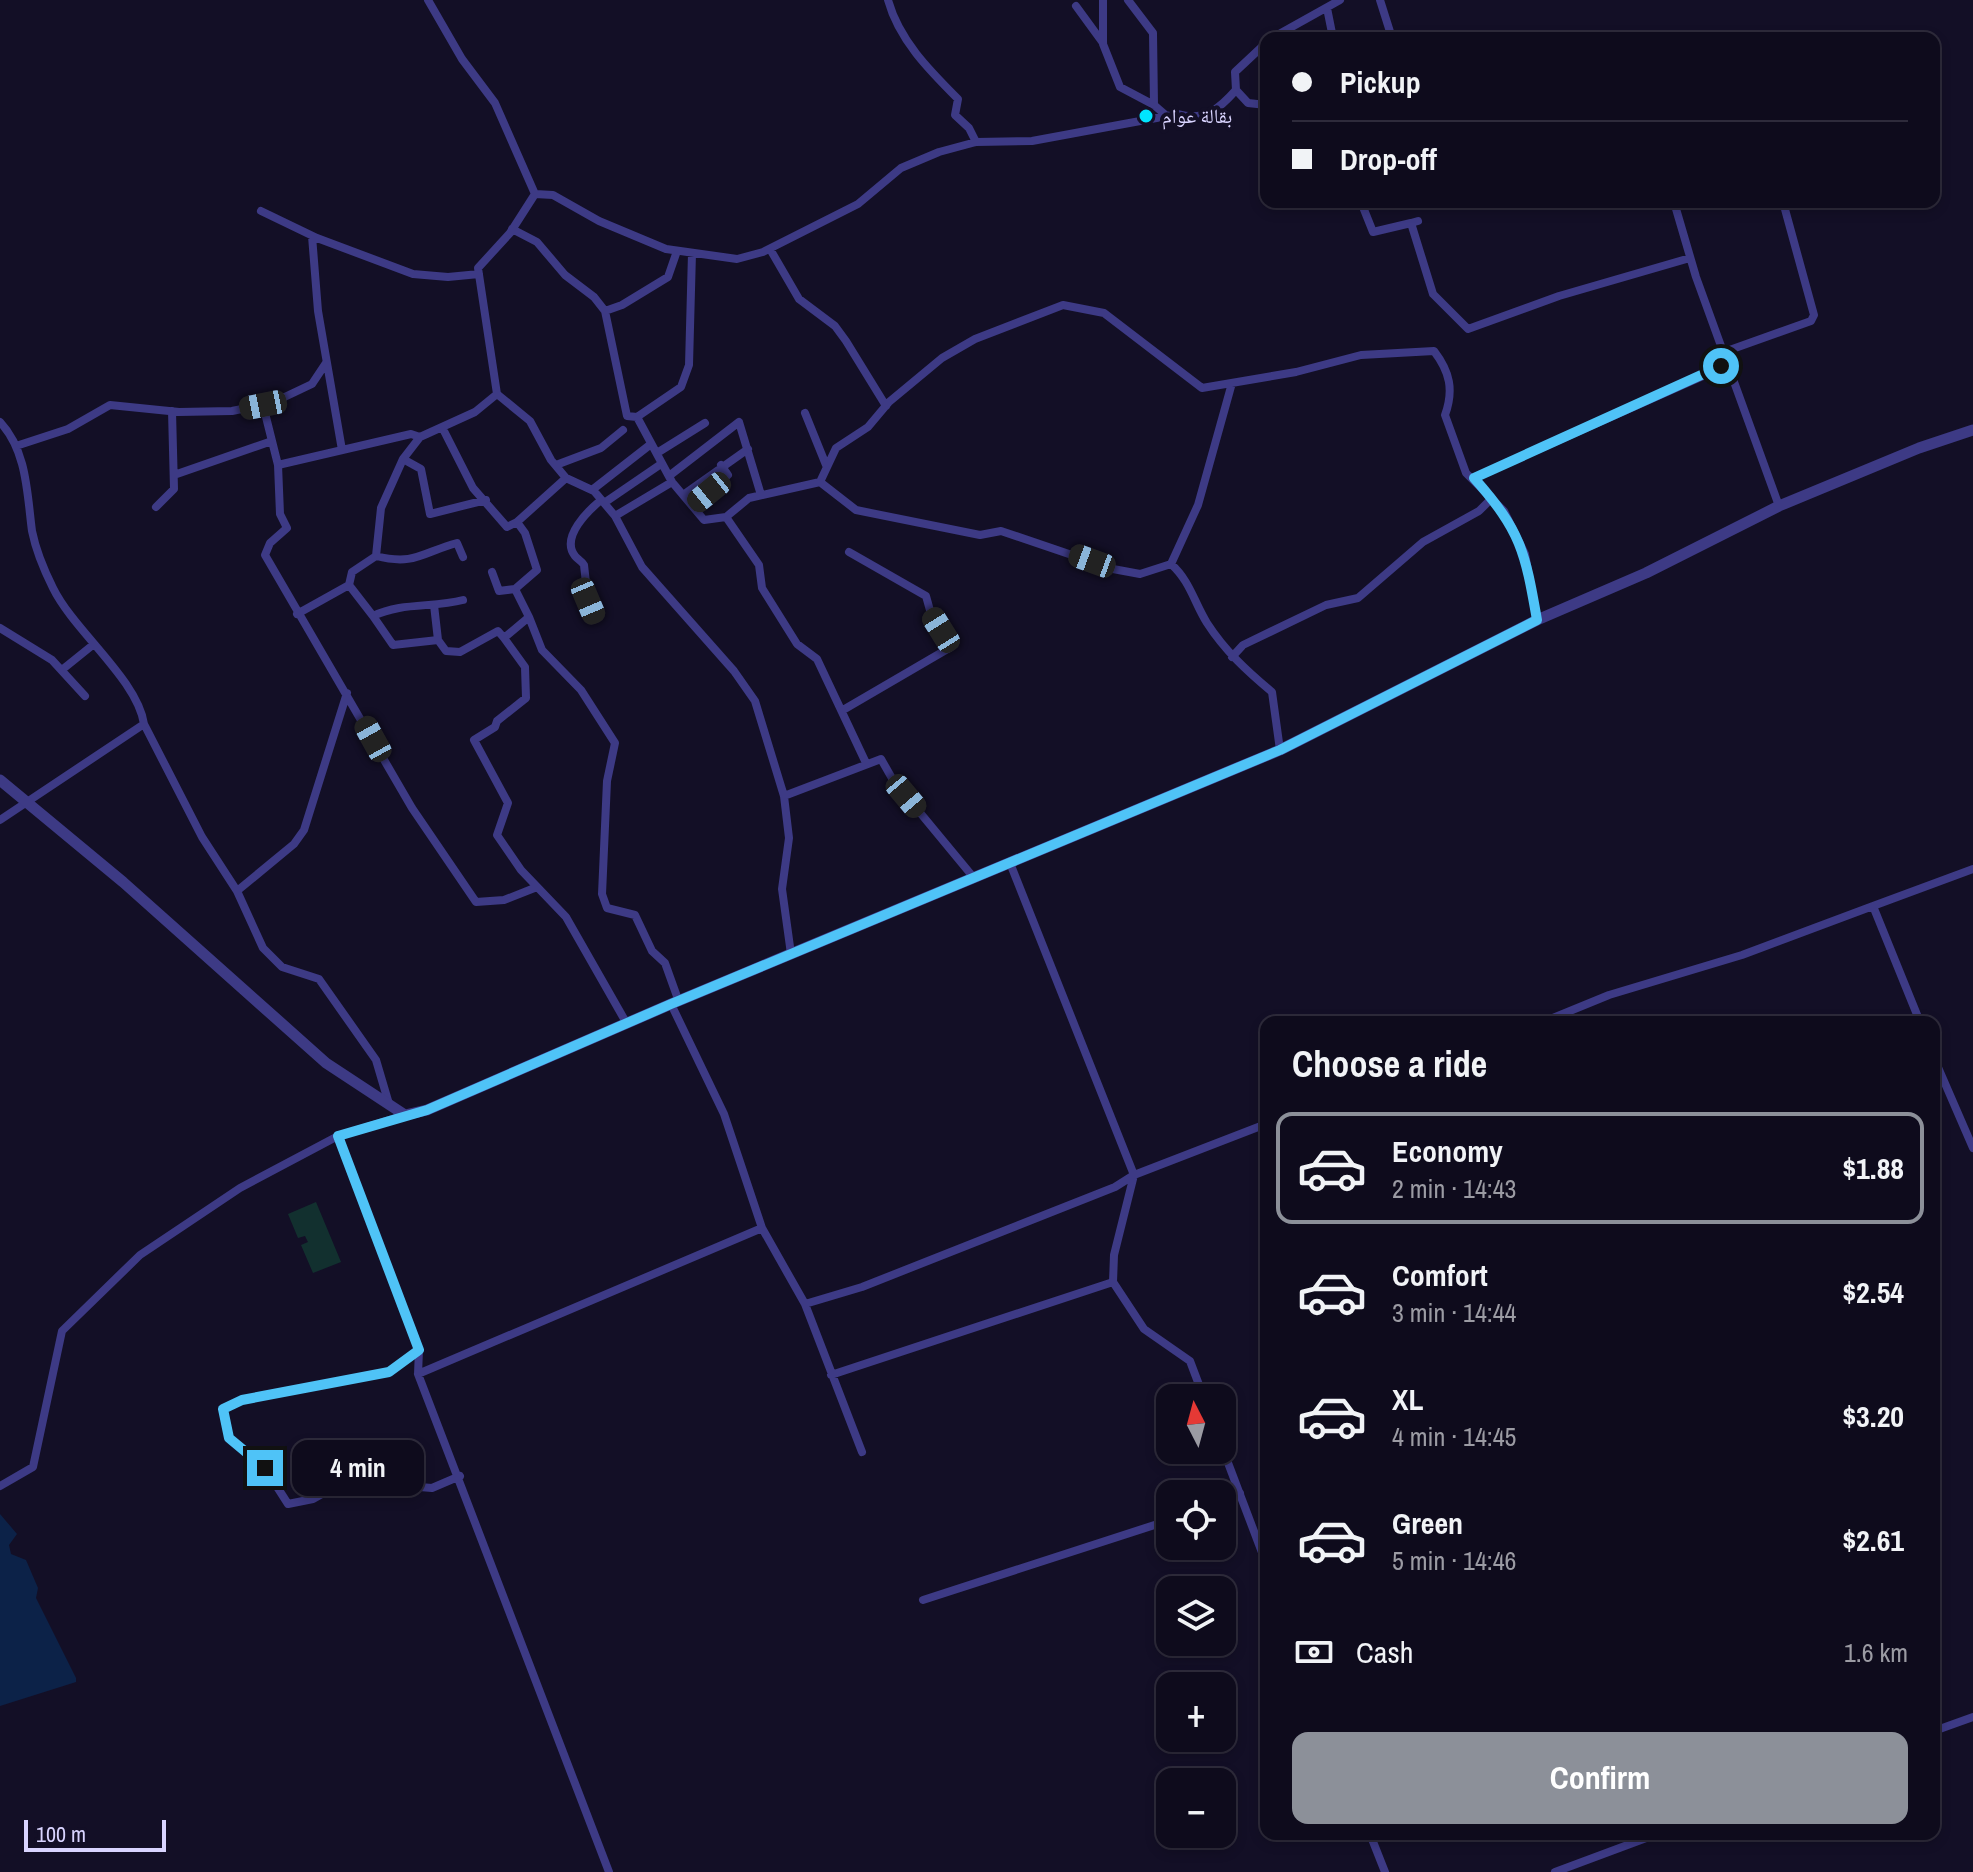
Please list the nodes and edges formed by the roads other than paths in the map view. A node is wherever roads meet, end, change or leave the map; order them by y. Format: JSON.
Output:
{"nodes":[{"id":1,"x":428,"y":0,"type":"edge"},
{"id":2,"x":888,"y":0,"type":"edge"},
{"id":3,"x":1103,"y":0,"type":"edge"},
{"id":4,"x":1128,"y":0,"type":"edge"},
{"id":5,"x":1340,"y":0,"type":"edge"},
{"id":6,"x":1380,"y":0,"type":"edge"},
{"id":7,"x":1076,"y":6,"type":"dead end"},
{"id":8,"x":1327,"y":8,"type":"junction"},
{"id":9,"x":1283,"y":32,"type":"edge"},
{"id":10,"x":1332,"y":32,"type":"edge"},
{"id":11,"x":1390,"y":32,"type":"edge"},
{"id":12,"x":1103,"y":44,"type":"junction"},
{"id":13,"x":1260,"y":49,"type":"edge"},
{"id":14,"x":1236,"y":90,"type":"junction"},
{"id":15,"x":1260,"y":104,"type":"edge"},
{"id":16,"x":1154,"y":105,"type":"junction"},
{"id":17,"x":1169,"y":118,"type":"junction"},
{"id":18,"x":976,"y":142,"type":"junction"},
{"id":19,"x":535,"y":194,"type":"junction"},
{"id":20,"x":1363,"y":208,"type":"edge"},
{"id":21,"x":1676,"y":208,"type":"edge"},
{"id":22,"x":1785,"y":208,"type":"edge"},
{"id":23,"x":261,"y":211,"type":"dead end"},
{"id":24,"x":512,"y":229,"type":"junction"},
{"id":25,"x":312,"y":236,"type":"junction"},
{"id":26,"x":770,"y":249,"type":"junction"},
{"id":27,"x":677,"y":251,"type":"junction"},
{"id":28,"x":692,"y":253,"type":"junction"},
{"id":29,"x":1690,"y":258,"type":"junction"},
{"id":30,"x":479,"y":274,"type":"junction"},
{"id":31,"x":605,"y":311,"type":"junction"},
{"id":32,"x":1724,"y":352,"type":"junction"},
{"id":33,"x":326,"y":363,"type":"junction"},
{"id":34,"x":1232,"y":383,"type":"junction"},
{"id":35,"x":497,"y":394,"type":"junction"},
{"id":36,"x":263,"y":405,"type":"junction"},
{"id":37,"x":886,"y":406,"type":"junction"},
{"id":38,"x":172,"y":411,"type":"junction"},
{"id":39,"x":805,"y":413,"type":"dead end"},
{"id":40,"x":637,"y":417,"type":"junction"},
{"id":41,"x":0,"y":422,"type":"edge"},
{"id":42,"x":705,"y":423,"type":"dead end"},
{"id":43,"x":443,"y":429,"type":"junction"},
{"id":44,"x":623,"y":430,"type":"dead end"},
{"id":45,"x":1973,"y":430,"type":"edge"},
{"id":46,"x":420,"y":437,"type":"junction"},
{"id":47,"x":272,"y":441,"type":"junction"},
{"id":48,"x":651,"y":444,"type":"junction"},
{"id":49,"x":16,"y":446,"type":"junction"},
{"id":50,"x":748,"y":449,"type":"junction"},
{"id":51,"x":342,"y":450,"type":"junction"},
{"id":52,"x":657,"y":453,"type":"junction"},
{"id":53,"x":403,"y":459,"type":"junction"},
{"id":54,"x":661,"y":464,"type":"junction"},
{"id":55,"x":278,"y":465,"type":"junction"},
{"id":56,"x":556,"y":465,"type":"junction"},
{"id":57,"x":721,"y":465,"type":"junction"},
{"id":58,"x":826,"y":465,"type":"junction"},
{"id":59,"x":174,"y":475,"type":"junction"},
{"id":60,"x":566,"y":478,"type":"junction"},
{"id":61,"x":1474,"y":478,"type":"junction"},
{"id":62,"x":670,"y":479,"type":"junction"},
{"id":63,"x":820,"y":482,"type":"junction"},
{"id":64,"x":592,"y":490,"type":"junction"},
{"id":65,"x":683,"y":495,"type":"junction"},
{"id":66,"x":761,"y":495,"type":"junction"},
{"id":67,"x":1492,"y":498,"type":"junction"},
{"id":68,"x":486,"y":500,"type":"junction"},
{"id":69,"x":603,"y":501,"type":"junction"},
{"id":70,"x":692,"y":506,"type":"junction"},
{"id":71,"x":1779,"y":506,"type":"junction"},
{"id":72,"x":156,"y":507,"type":"dead end"},
{"id":73,"x":615,"y":516,"type":"junction"},
{"id":74,"x":726,"y":517,"type":"junction"},
{"id":75,"x":517,"y":522,"type":"junction"},
{"id":76,"x":849,"y":552,"type":"dead end"},
{"id":77,"x":376,"y":556,"type":"junction"},
{"id":78,"x":463,"y":557,"type":"dead end"},
{"id":79,"x":1171,"y":564,"type":"junction"},
{"id":80,"x":492,"y":572,"type":"dead end"},
{"id":81,"x":349,"y":585,"type":"junction"},
{"id":82,"x":515,"y":589,"type":"junction"},
{"id":83,"x":463,"y":600,"type":"dead end"},
{"id":84,"x":434,"y":605,"type":"junction"},
{"id":85,"x":297,"y":614,"type":"junction"},
{"id":86,"x":373,"y":616,"type":"junction"},
{"id":87,"x":529,"y":617,"type":"junction"},
{"id":88,"x":595,"y":617,"type":"dead end"},
{"id":89,"x":1537,"y":620,"type":"junction"},
{"id":90,"x":0,"y":628,"type":"edge"},
{"id":91,"x":504,"y":638,"type":"junction"},
{"id":92,"x":438,"y":640,"type":"junction"},
{"id":93,"x":94,"y":644,"type":"junction"},
{"id":94,"x":1232,"y":657,"type":"junction"},
{"id":95,"x":63,"y":669,"type":"junction"},
{"id":96,"x":347,"y":693,"type":"junction"},
{"id":97,"x":85,"y":696,"type":"dead end"},
{"id":98,"x":843,"y":710,"type":"junction"},
{"id":99,"x":144,"y":724,"type":"junction"},
{"id":100,"x":1280,"y":750,"type":"junction"},
{"id":101,"x":866,"y":763,"type":"junction"},
{"id":102,"x":0,"y":780,"type":"edge"},
{"id":103,"x":784,"y":796,"type":"junction"},
{"id":104,"x":24,"y":802,"type":"junction"},
{"id":105,"x":0,"y":820,"type":"edge"},
{"id":106,"x":1010,"y":863,"type":"junction"},
{"id":107,"x":1973,"y":869,"type":"edge"},
{"id":108,"x":974,"y":878,"type":"junction"},
{"id":109,"x":537,"y":887,"type":"junction"},
{"id":110,"x":237,"y":891,"type":"junction"},
{"id":111,"x":1873,"y":906,"type":"junction"},
{"id":112,"x":791,"y":954,"type":"junction"},
{"id":113,"x":675,"y":1003,"type":"junction"},
{"id":114,"x":1558,"y":1016,"type":"edge"},
{"id":115,"x":1918,"y":1016,"type":"edge"},
{"id":116,"x":627,"y":1024,"type":"junction"},
{"id":117,"x":1940,"y":1072,"type":"edge"},
{"id":118,"x":389,"y":1104,"type":"junction"},
{"id":119,"x":405,"y":1115,"type":"junction"},
{"id":120,"x":1260,"y":1126,"type":"edge"},
{"id":121,"x":338,"y":1136,"type":"junction"},
{"id":122,"x":1973,"y":1148,"type":"edge"},
{"id":123,"x":1134,"y":1175,"type":"junction"},
{"id":124,"x":762,"y":1228,"type":"junction"},
{"id":125,"x":1113,"y":1282,"type":"junction"},
{"id":126,"x":805,"y":1304,"type":"junction"},
{"id":127,"x":419,"y":1350,"type":"junction"},
{"id":128,"x":418,"y":1374,"type":"junction"},
{"id":129,"x":831,"y":1375,"type":"junction"},
{"id":130,"x":1199,"y":1384,"type":"edge"},
{"id":131,"x":862,"y":1452,"type":"dead end"},
{"id":132,"x":1229,"y":1464,"type":"edge"},
{"id":133,"x":460,"y":1476,"type":"junction"},
{"id":134,"x":0,"y":1486,"type":"edge"},
{"id":135,"x":1240,"y":1493,"type":"junction"},
{"id":136,"x":1236,"y":1495,"type":"edge"},
{"id":137,"x":1156,"y":1525,"type":"edge"},
{"id":138,"x":1260,"y":1547,"type":"edge"},
{"id":139,"x":923,"y":1600,"type":"dead end"},
{"id":140,"x":1973,"y":1717,"type":"edge"},
{"id":141,"x":1940,"y":1729,"type":"edge"},
{"id":142,"x":1372,"y":1840,"type":"edge"},
{"id":143,"x":1641,"y":1840,"type":"edge"},
{"id":144,"x":609,"y":1872,"type":"edge"},
{"id":145,"x":1385,"y":1872,"type":"edge"},
{"id":146,"x":1555,"y":1872,"type":"edge"}],
"edges":[{"from":1,"to":19,"type":"street"},
{"from":2,"to":18,"type":"street"},
{"from":3,"to":12,"type":"street"},
{"from":4,"to":16,"type":"street"},
{"from":5,"to":8,"type":"street"},
{"from":6,"to":11,"type":"street"},
{"from":7,"to":12,"type":"street"},
{"from":8,"to":9,"type":"street"},
{"from":8,"to":10,"type":"street"},
{"from":12,"to":16,"type":"street"},
{"from":13,"to":14,"type":"street"},
{"from":14,"to":15,"type":"street"},
{"from":14,"to":17,"type":"street"},
{"from":16,"to":17,"type":"street"},
{"from":17,"to":18,"type":"street"},
{"from":18,"to":26,"type":"street"},
{"from":19,"to":24,"type":"street"},
{"from":19,"to":27,"type":"street"},
{"from":20,"to":29,"type":"street"},
{"from":21,"to":29,"type":"street"},
{"from":22,"to":32,"type":"street"},
{"from":23,"to":25,"type":"street"},
{"from":24,"to":30,"type":"street"},
{"from":24,"to":31,"type":"street"},
{"from":25,"to":30,"type":"street"},
{"from":25,"to":33,"type":"street"},
{"from":26,"to":28,"type":"street"},
{"from":26,"to":37,"type":"street"},
{"from":27,"to":28,"type":"street"},
{"from":27,"to":31,"type":"street"},
{"from":28,"to":40,"type":"street"},
{"from":29,"to":32,"type":"street"},
{"from":30,"to":35,"type":"street"},
{"from":31,"to":40,"type":"street"},
{"from":32,"to":61,"type":"street"},
{"from":32,"to":71,"type":"street"},
{"from":33,"to":36,"type":"street"},
{"from":33,"to":51,"type":"street"},
{"from":34,"to":37,"type":"street"},
{"from":34,"to":61,"type":"street"},
{"from":34,"to":79,"type":"street"},
{"from":35,"to":43,"type":"street"},
{"from":35,"to":56,"type":"street"},
{"from":36,"to":38,"type":"street"},
{"from":36,"to":47,"type":"street"},
{"from":37,"to":58,"type":"street"},
{"from":38,"to":49,"type":"street"},
{"from":38,"to":59,"type":"street"},
{"from":39,"to":58,"type":"street"},
{"from":40,"to":48,"type":"street"},
{"from":41,"to":49,"type":"street"},
{"from":42,"to":52,"type":"street"},
{"from":43,"to":46,"type":"street"},
{"from":43,"to":68,"type":"street"},
{"from":44,"to":56,"type":"street"},
{"from":45,"to":71,"type":"street"},
{"from":46,"to":51,"type":"street"},
{"from":46,"to":53,"type":"street"},
{"from":47,"to":55,"type":"street"},
{"from":47,"to":59,"type":"street"},
{"from":48,"to":52,"type":"street"},
{"from":48,"to":64,"type":"street"},
{"from":49,"to":93,"type":"street"},
{"from":50,"to":57,"type":"street"},
{"from":50,"to":62,"type":"street"},
{"from":50,"to":66,"type":"street"},
{"from":51,"to":55,"type":"street"},
{"from":52,"to":54,"type":"street"},
{"from":53,"to":68,"type":"street"},
{"from":53,"to":77,"type":"street"},
{"from":54,"to":62,"type":"street"},
{"from":54,"to":69,"type":"street"},
{"from":55,"to":85,"type":"street"},
{"from":56,"to":60,"type":"street"},
{"from":57,"to":65,"type":"street"},
{"from":57,"to":70,"type":"street"},
{"from":58,"to":63,"type":"street"},
{"from":59,"to":72,"type":"street"},
{"from":60,"to":64,"type":"street"},
{"from":60,"to":75,"type":"street"},
{"from":61,"to":67,"type":"street"},
{"from":62,"to":65,"type":"street"},
{"from":62,"to":73,"type":"street"},
{"from":63,"to":66,"type":"street"},
{"from":63,"to":79,"type":"street"},
{"from":64,"to":69,"type":"street"},
{"from":65,"to":70,"type":"street"},
{"from":66,"to":74,"type":"street"},
{"from":67,"to":89,"type":"street"},
{"from":67,"to":94,"type":"street"},
{"from":68,"to":75,"type":"street"},
{"from":69,"to":73,"type":"street"},
{"from":69,"to":88,"type":"street"},
{"from":70,"to":74,"type":"street"},
{"from":71,"to":89,"type":"street"},
{"from":73,"to":103,"type":"street"},
{"from":74,"to":98,"type":"street"},
{"from":75,"to":82,"type":"street"},
{"from":76,"to":98,"type":"street"},
{"from":77,"to":78,"type":"street"},
{"from":77,"to":81,"type":"street"},
{"from":79,"to":94,"type":"street"},
{"from":80,"to":82,"type":"street"},
{"from":81,"to":85,"type":"street"},
{"from":81,"to":86,"type":"street"},
{"from":82,"to":87,"type":"street"},
{"from":83,"to":84,"type":"street"},
{"from":84,"to":86,"type":"street"},
{"from":84,"to":92,"type":"street"},
{"from":85,"to":96,"type":"street"},
{"from":86,"to":92,"type":"street"},
{"from":87,"to":91,"type":"street"},
{"from":87,"to":113,"type":"street"},
{"from":89,"to":100,"type":"street"},
{"from":90,"to":95,"type":"street"},
{"from":91,"to":92,"type":"street"},
{"from":91,"to":109,"type":"street"},
{"from":93,"to":95,"type":"street"},
{"from":93,"to":99,"type":"street"},
{"from":94,"to":100,"type":"street"},
{"from":95,"to":97,"type":"street"},
{"from":96,"to":109,"type":"street"},
{"from":96,"to":110,"type":"street"},
{"from":98,"to":101,"type":"street"},
{"from":99,"to":104,"type":"street"},
{"from":99,"to":110,"type":"street"},
{"from":100,"to":106,"type":"street"},
{"from":101,"to":103,"type":"street"},
{"from":101,"to":108,"type":"street"},
{"from":102,"to":104,"type":"street"},
{"from":103,"to":112,"type":"street"},
{"from":104,"to":105,"type":"street"},
{"from":104,"to":118,"type":"street"},
{"from":106,"to":108,"type":"street"},
{"from":106,"to":123,"type":"street"},
{"from":107,"to":111,"type":"street"},
{"from":108,"to":112,"type":"street"},
{"from":109,"to":116,"type":"street"},
{"from":110,"to":118,"type":"street"},
{"from":111,"to":114,"type":"street"},
{"from":111,"to":115,"type":"street"},
{"from":112,"to":113,"type":"street"},
{"from":113,"to":116,"type":"street"},
{"from":113,"to":124,"type":"street"},
{"from":116,"to":119,"type":"street"},
{"from":117,"to":122,"type":"street"},
{"from":118,"to":119,"type":"street"},
{"from":119,"to":121,"type":"street"},
{"from":120,"to":123,"type":"street"},
{"from":121,"to":127,"type":"street"},
{"from":121,"to":134,"type":"street"},
{"from":123,"to":125,"type":"street"},
{"from":123,"to":126,"type":"street"},
{"from":124,"to":126,"type":"street"},
{"from":124,"to":128,"type":"street"},
{"from":125,"to":129,"type":"street"},
{"from":125,"to":130,"type":"street"},
{"from":126,"to":129,"type":"street"},
{"from":127,"to":128,"type":"street"},
{"from":127,"to":133,"type":"street"},
{"from":128,"to":133,"type":"street"},
{"from":129,"to":131,"type":"street"},
{"from":132,"to":135,"type":"street"},
{"from":133,"to":144,"type":"street"},
{"from":135,"to":136,"type":"street"},
{"from":135,"to":138,"type":"street"},
{"from":137,"to":139,"type":"street"},
{"from":140,"to":141,"type":"street"},
{"from":142,"to":145,"type":"street"},
{"from":143,"to":146,"type":"street"}]}
